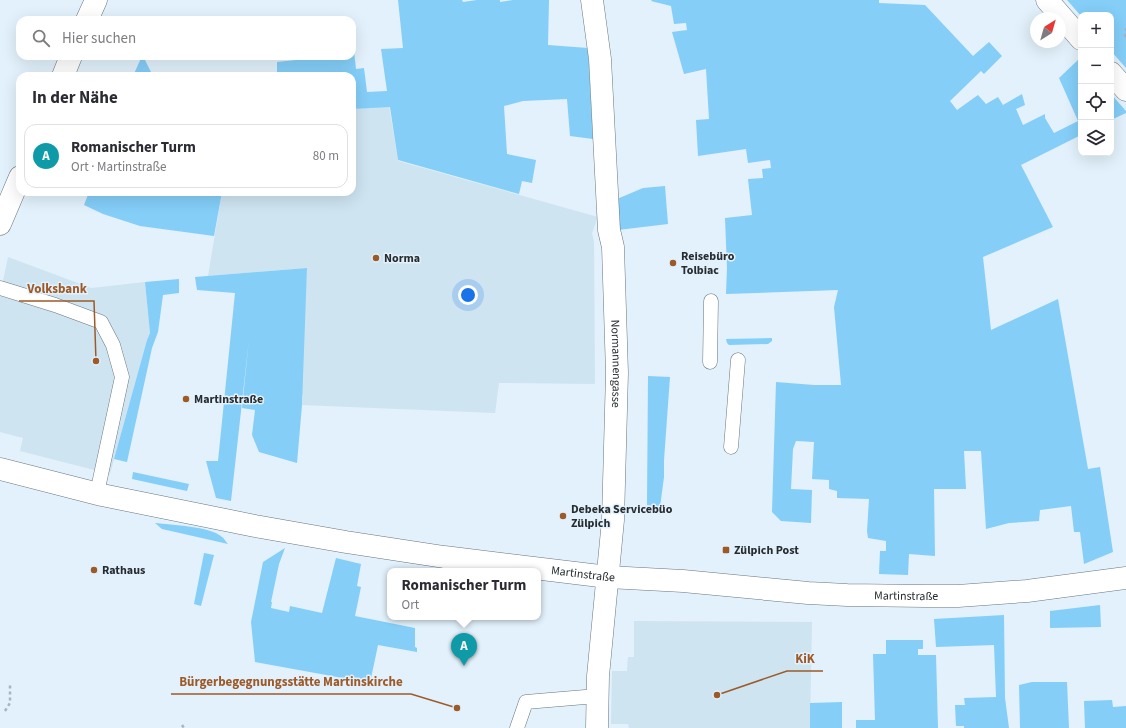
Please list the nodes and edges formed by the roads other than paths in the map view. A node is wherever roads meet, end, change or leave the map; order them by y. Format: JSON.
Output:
{"nodes":[{"id":1,"x":96,"y":0,"type":"edge"},
{"id":2,"x":592,"y":0,"type":"edge"},
{"id":3,"x":1047,"y":0,"type":"edge"},
{"id":4,"x":89,"y":16,"type":"edge"},
{"id":5,"x":1078,"y":36,"type":"edge"},
{"id":6,"x":69,"y":60,"type":"edge"},
{"id":7,"x":65,"y":72,"type":"edge"},
{"id":8,"x":1114,"y":76,"type":"edge"},
{"id":9,"x":1126,"y":90,"type":"edge"},
{"id":10,"x":16,"y":186,"type":"edge"},
{"id":11,"x":0,"y":224,"type":"edge"},
{"id":12,"x":0,"y":288,"type":"edge"},
{"id":13,"x":711,"y":301,"type":"dead end"},
{"id":14,"x":738,"y":360,"type":"dead end"},
{"id":15,"x":710,"y":362,"type":"dead end"},
{"id":16,"x":731,"y":448,"type":"dead end"},
{"id":17,"x":0,"y":470,"type":"edge"},
{"id":18,"x":97,"y":493,"type":"junction"},
{"id":19,"x":534,"y":568,"type":"edge"},
{"id":20,"x":541,"y":569,"type":"edge"},
{"id":21,"x":608,"y":577,"type":"junction"},
{"id":22,"x":1126,"y":578,"type":"edge"},
{"id":23,"x":597,"y":696,"type":"junction"},
{"id":24,"x":517,"y":728,"type":"edge"},
{"id":25,"x":597,"y":728,"type":"edge"}],
"edges":[{"from":1,"to":4,"type":"street"},
{"from":2,"to":21,"type":"street","name":"Normannengasse"},
{"from":3,"to":5,"type":"street"},
{"from":6,"to":7,"type":"street"},
{"from":8,"to":9,"type":"street"},
{"from":10,"to":11,"type":"street"},
{"from":12,"to":18,"type":"lane"},
{"from":13,"to":15,"type":"lane"},
{"from":14,"to":16,"type":"lane"},
{"from":17,"to":18,"type":"street","name":"Martinstraße"},
{"from":18,"to":19,"type":"street","name":"Martinstraße"},
{"from":20,"to":21,"type":"street","name":"Martinstraße"},
{"from":21,"to":22,"type":"street","name":"Martinstraße"},
{"from":21,"to":23,"type":"street","name":"Normannengasse"},
{"from":23,"to":24,"type":"lane"},
{"from":23,"to":25,"type":"street","name":"Normannengasse"}]}
